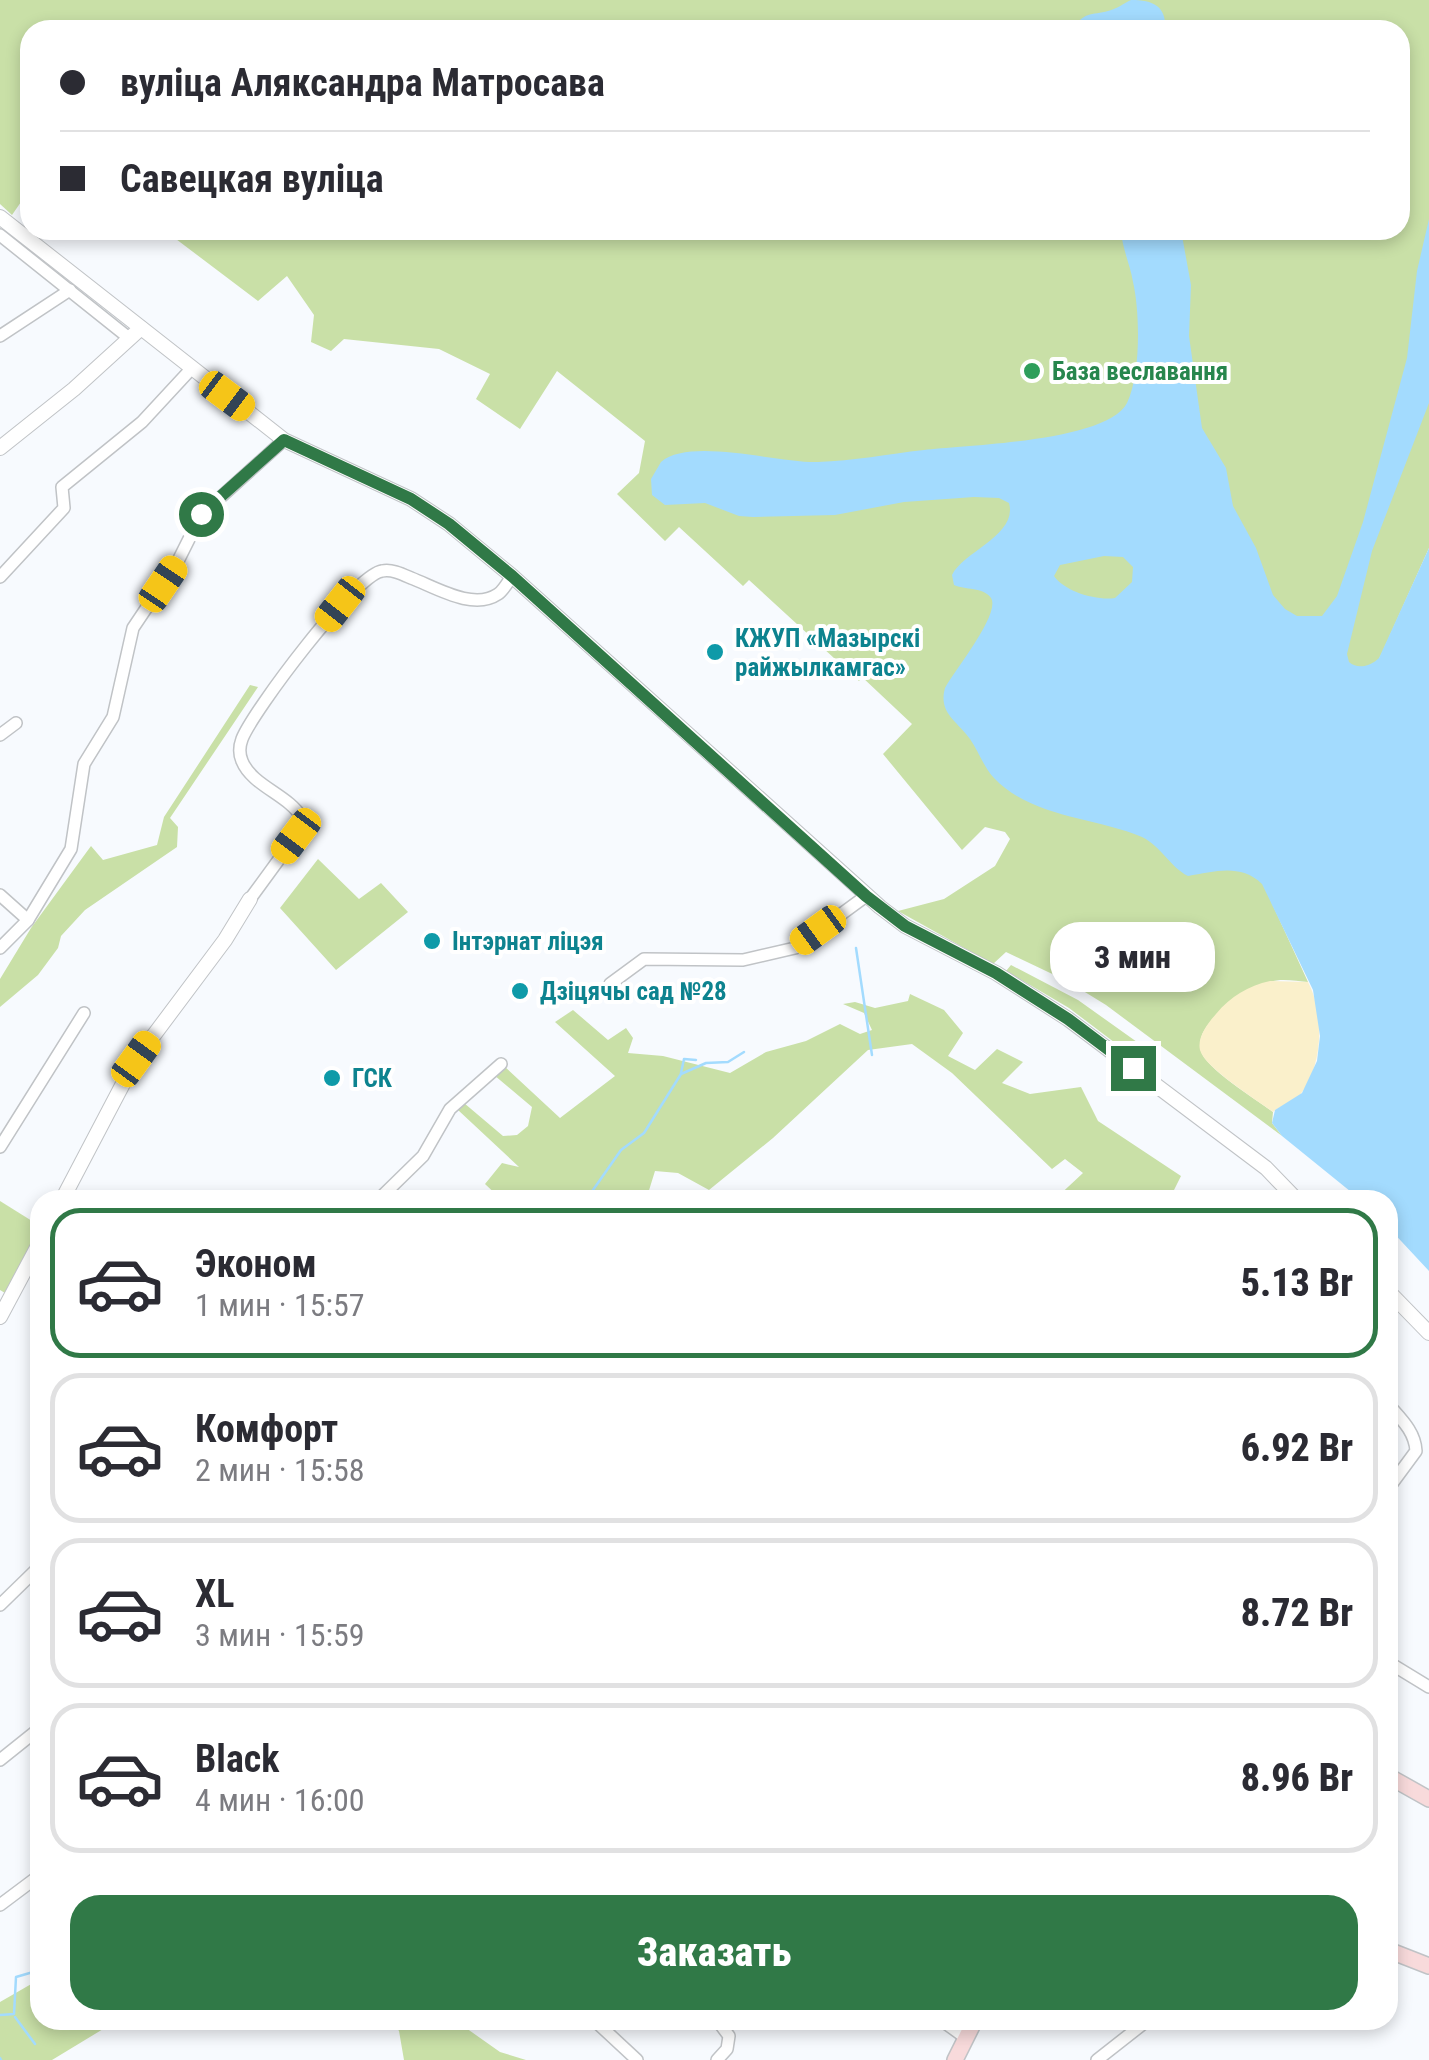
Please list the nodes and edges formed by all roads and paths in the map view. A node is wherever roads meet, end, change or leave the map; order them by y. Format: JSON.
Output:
{"nodes":[{"id":1,"x":0,"y":217,"type":"edge"},
{"id":2,"x":20,"y":234,"type":"edge"},
{"id":3,"x":0,"y":235,"type":"edge"},
{"id":4,"x":27,"y":240,"type":"edge"},
{"id":5,"x":70,"y":290,"type":"junction"},
{"id":6,"x":135,"y":333,"type":"junction"},
{"id":7,"x":0,"y":336,"type":"edge"},
{"id":8,"x":192,"y":368,"type":"junction"},
{"id":9,"x":284,"y":440,"type":"junction"},
{"id":10,"x":0,"y":448,"type":"edge"},
{"id":11,"x":512,"y":576,"type":"junction"},
{"id":12,"x":0,"y":577,"type":"edge"},
{"id":13,"x":16,"y":723,"type":"dead end"},
{"id":14,"x":0,"y":736,"type":"edge"},
{"id":15,"x":0,"y":895,"type":"edge"},
{"id":16,"x":866,"y":896,"type":"junction"},
{"id":17,"x":250,"y":899,"type":"joint"},
{"id":18,"x":28,"y":920,"type":"junction"},
{"id":19,"x":0,"y":948,"type":"edge"},
{"id":20,"x":610,"y":984,"type":"dead end"},
{"id":21,"x":84,"y":1013,"type":"dead end"},
{"id":22,"x":501,"y":1064,"type":"dead end"},
{"id":23,"x":0,"y":1148,"type":"edge"},
{"id":24,"x":67,"y":1190,"type":"edge"},
{"id":25,"x":388,"y":1190,"type":"edge"},
{"id":26,"x":1287,"y":1190,"type":"edge"},
{"id":27,"x":30,"y":1261,"type":"edge"},
{"id":28,"x":1398,"y":1301,"type":"edge"},
{"id":29,"x":0,"y":1318,"type":"edge"},
{"id":30,"x":1429,"y":1333,"type":"edge"},
{"id":31,"x":1398,"y":1416,"type":"edge"},
{"id":32,"x":1398,"y":1475,"type":"edge"},
{"id":33,"x":30,"y":1578,"type":"edge"},
{"id":34,"x":0,"y":1605,"type":"edge"},
{"id":35,"x":1398,"y":1668,"type":"edge"},
{"id":36,"x":1429,"y":1688,"type":"edge"},
{"id":37,"x":30,"y":1736,"type":"edge"},
{"id":38,"x":0,"y":1760,"type":"edge"},
{"id":39,"x":1398,"y":1782,"type":"edge"},
{"id":40,"x":1429,"y":1799,"type":"edge"},
{"id":41,"x":30,"y":1882,"type":"edge"},
{"id":42,"x":0,"y":1905,"type":"edge"},
{"id":43,"x":1398,"y":1954,"type":"edge"},
{"id":44,"x":1429,"y":1966,"type":"edge"},
{"id":45,"x":605,"y":2030,"type":"edge"},
{"id":46,"x":725,"y":2030,"type":"edge"},
{"id":47,"x":955,"y":2030,"type":"edge"},
{"id":48,"x":970,"y":2030,"type":"edge"},
{"id":49,"x":1135,"y":2030,"type":"edge"},
{"id":50,"x":966,"y":2038,"type":"junction"},
{"id":51,"x":637,"y":2060,"type":"edge"},
{"id":52,"x":717,"y":2060,"type":"edge"},
{"id":53,"x":955,"y":2060,"type":"edge"},
{"id":54,"x":1097,"y":2060,"type":"edge"}],
"edges":[{"from":1,"to":2,"type":"street"},
{"from":3,"to":5,"type":"street"},
{"from":4,"to":6,"type":"street"},
{"from":5,"to":6,"type":"street"},
{"from":5,"to":7,"type":"street"},
{"from":6,"to":8,"type":"street"},
{"from":6,"to":10,"type":"street"},
{"from":8,"to":9,"type":"street"},
{"from":8,"to":12,"type":"street"},
{"from":9,"to":11,"type":"street"},
{"from":9,"to":18,"type":"street"},
{"from":11,"to":16,"type":"street"},
{"from":11,"to":17,"type":"street"},
{"from":13,"to":14,"type":"street"},
{"from":15,"to":18,"type":"street"},
{"from":16,"to":20,"type":"street"},
{"from":16,"to":26,"type":"street"},
{"from":17,"to":24,"type":"street"},
{"from":18,"to":19,"type":"street"},
{"from":21,"to":23,"type":"street"},
{"from":22,"to":25,"type":"street"},
{"from":27,"to":29,"type":"street"},
{"from":28,"to":30,"type":"street"},
{"from":31,"to":32,"type":"street"},
{"from":33,"to":34,"type":"street"},
{"from":35,"to":36,"type":"street"},
{"from":37,"to":38,"type":"street"},
{"from":39,"to":40,"type":"main road"},
{"from":41,"to":42,"type":"street"},
{"from":43,"to":44,"type":"main road"},
{"from":45,"to":51,"type":"street"},
{"from":46,"to":52,"type":"street"},
{"from":47,"to":50,"type":"street"},
{"from":48,"to":50,"type":"main road"},
{"from":49,"to":54,"type":"street"},
{"from":50,"to":53,"type":"main road"}]}
